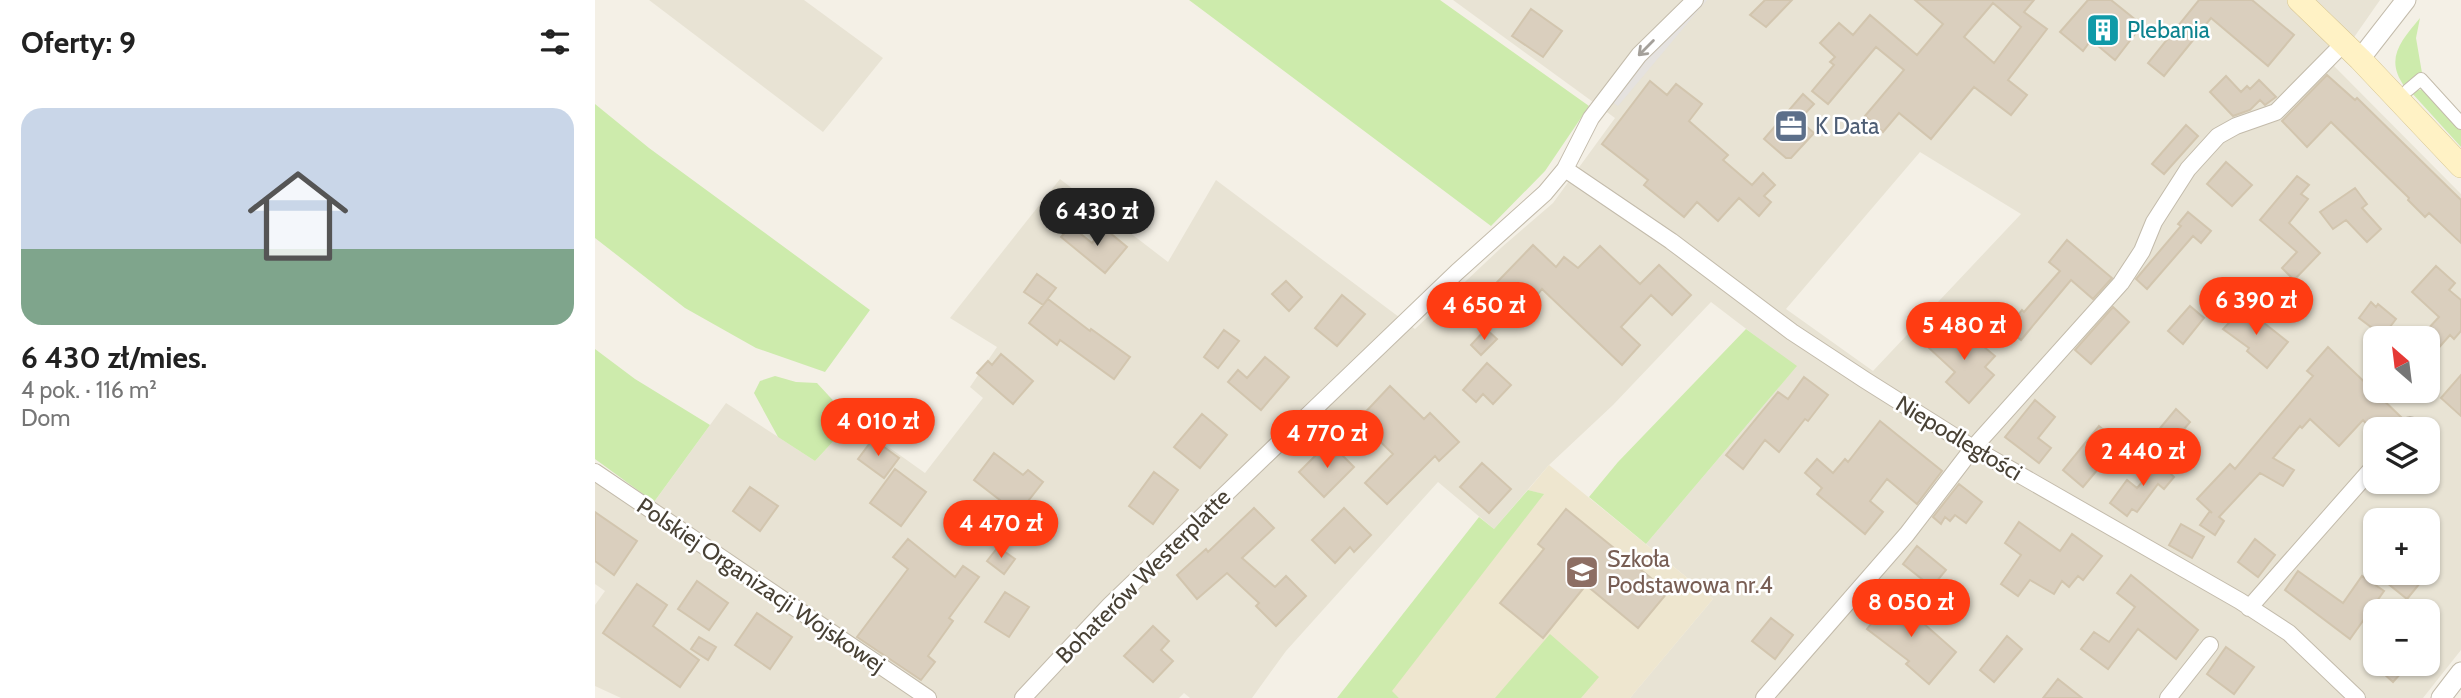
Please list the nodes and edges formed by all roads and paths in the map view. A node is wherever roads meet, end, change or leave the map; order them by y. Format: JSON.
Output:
{"nodes":[{"id":1,"x":1695,"y":0,"type":"edge"},
{"id":2,"x":2299,"y":0,"type":"edge"},
{"id":3,"x":2406,"y":0,"type":"edge"},
{"id":4,"x":2352,"y":51,"type":"junction"},
{"id":5,"x":2408,"y":90,"type":"dead end"},
{"id":6,"x":2461,"y":123,"type":"edge"},
{"id":7,"x":2461,"y":166,"type":"edge"},
{"id":8,"x":1565,"y":169,"type":"junction"},
{"id":9,"x":1973,"y":448,"type":"junction"},
{"id":10,"x":595,"y":472,"type":"edge"},
{"id":11,"x":2363,"y":479,"type":"edge"},
{"id":12,"x":2249,"y":608,"type":"junction"},
{"id":13,"x":2210,"y":645,"type":"dead end"},
{"id":14,"x":2461,"y":673,"type":"edge"},
{"id":15,"x":928,"y":698,"type":"edge"},
{"id":16,"x":1024,"y":698,"type":"edge"},
{"id":17,"x":1764,"y":698,"type":"edge"},
{"id":18,"x":2168,"y":698,"type":"edge"},
{"id":19,"x":2357,"y":698,"type":"edge"},
{"id":20,"x":2441,"y":698,"type":"edge"}],
"edges":[{"from":1,"to":8,"type":"street","name":"Bohaterów Westerplatte","one_way":true},
{"from":2,"to":4,"type":"main road"},
{"from":3,"to":4,"type":"street"},
{"from":4,"to":7,"type":"main road"},
{"from":4,"to":9,"type":"street"},
{"from":5,"to":6,"type":"street"},
{"from":8,"to":9,"type":"street","name":"Niepodległości"},
{"from":8,"to":16,"type":"street","name":"Bohaterów Westerplatte"},
{"from":9,"to":12,"type":"street","name":"Niepodległości"},
{"from":9,"to":17,"type":"street"},
{"from":10,"to":15,"type":"street","name":"Polskiej Organizacji Wojskowej"},
{"from":11,"to":12,"type":"street"},
{"from":12,"to":19,"type":"street","name":"Niepodległości"},
{"from":13,"to":18,"type":"street"},
{"from":14,"to":20,"type":"street"}]}
